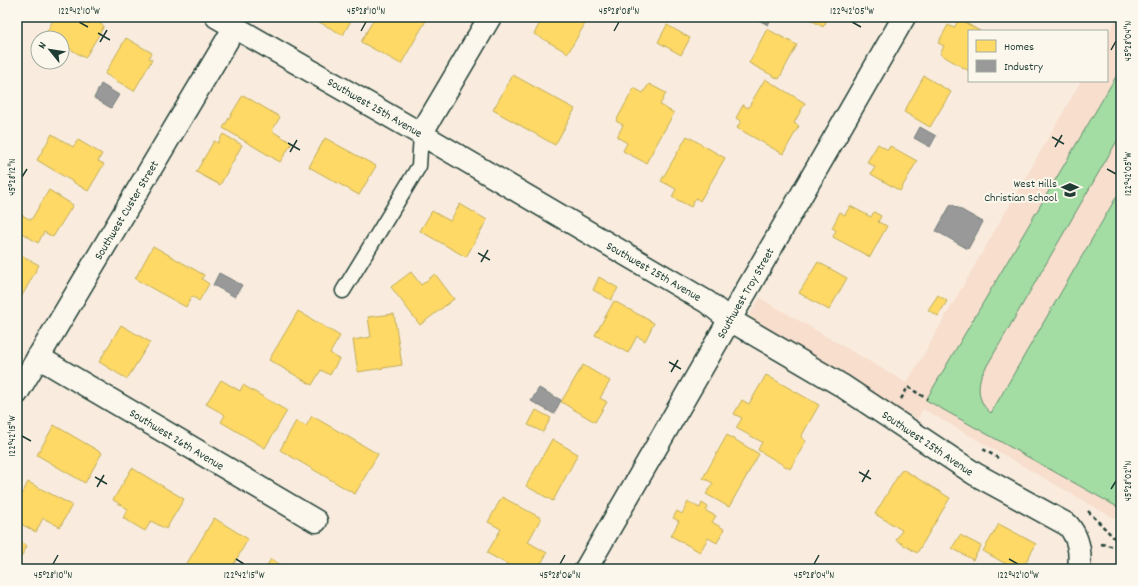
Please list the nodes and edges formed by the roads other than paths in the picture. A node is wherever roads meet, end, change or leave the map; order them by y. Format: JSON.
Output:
{"nodes":[{"id":1,"x":217,"y":17,"type":"edge"},
{"id":2,"x":490,"y":17,"type":"edge"},
{"id":3,"x":904,"y":17,"type":"edge"},
{"id":4,"x":235,"y":27,"type":"junction"},
{"id":5,"x":421,"y":134,"type":"junction"},
{"id":6,"x":343,"y":291,"type":"dead end"},
{"id":7,"x":730,"y":320,"type":"junction"},
{"id":8,"x":38,"y":357,"type":"junction"},
{"id":9,"x":17,"y":393,"type":"edge"},
{"id":10,"x":316,"y":521,"type":"dead end"},
{"id":11,"x":586,"y":569,"type":"edge"},
{"id":12,"x":1079,"y":569,"type":"edge"}],
"edges":[{"from":1,"to":4,"type":"street","name":"Southwest 25th Avenue"},
{"from":2,"to":5,"type":"street"},
{"from":3,"to":7,"type":"street","name":"Southwest Troy Street"},
{"from":4,"to":5,"type":"street","name":"Southwest 25th Avenue"},
{"from":4,"to":8,"type":"street","name":"Southwest Custer Street"},
{"from":5,"to":6,"type":"lane"},
{"from":5,"to":7,"type":"street","name":"Southwest 25th Avenue"},
{"from":7,"to":11,"type":"street","name":"Southwest Troy Street"},
{"from":7,"to":12,"type":"street","name":"Southwest 25th Avenue"},
{"from":8,"to":9,"type":"street","name":"Southwest Custer Street"},
{"from":8,"to":10,"type":"street","name":"Southwest 26th Avenue"}]}
